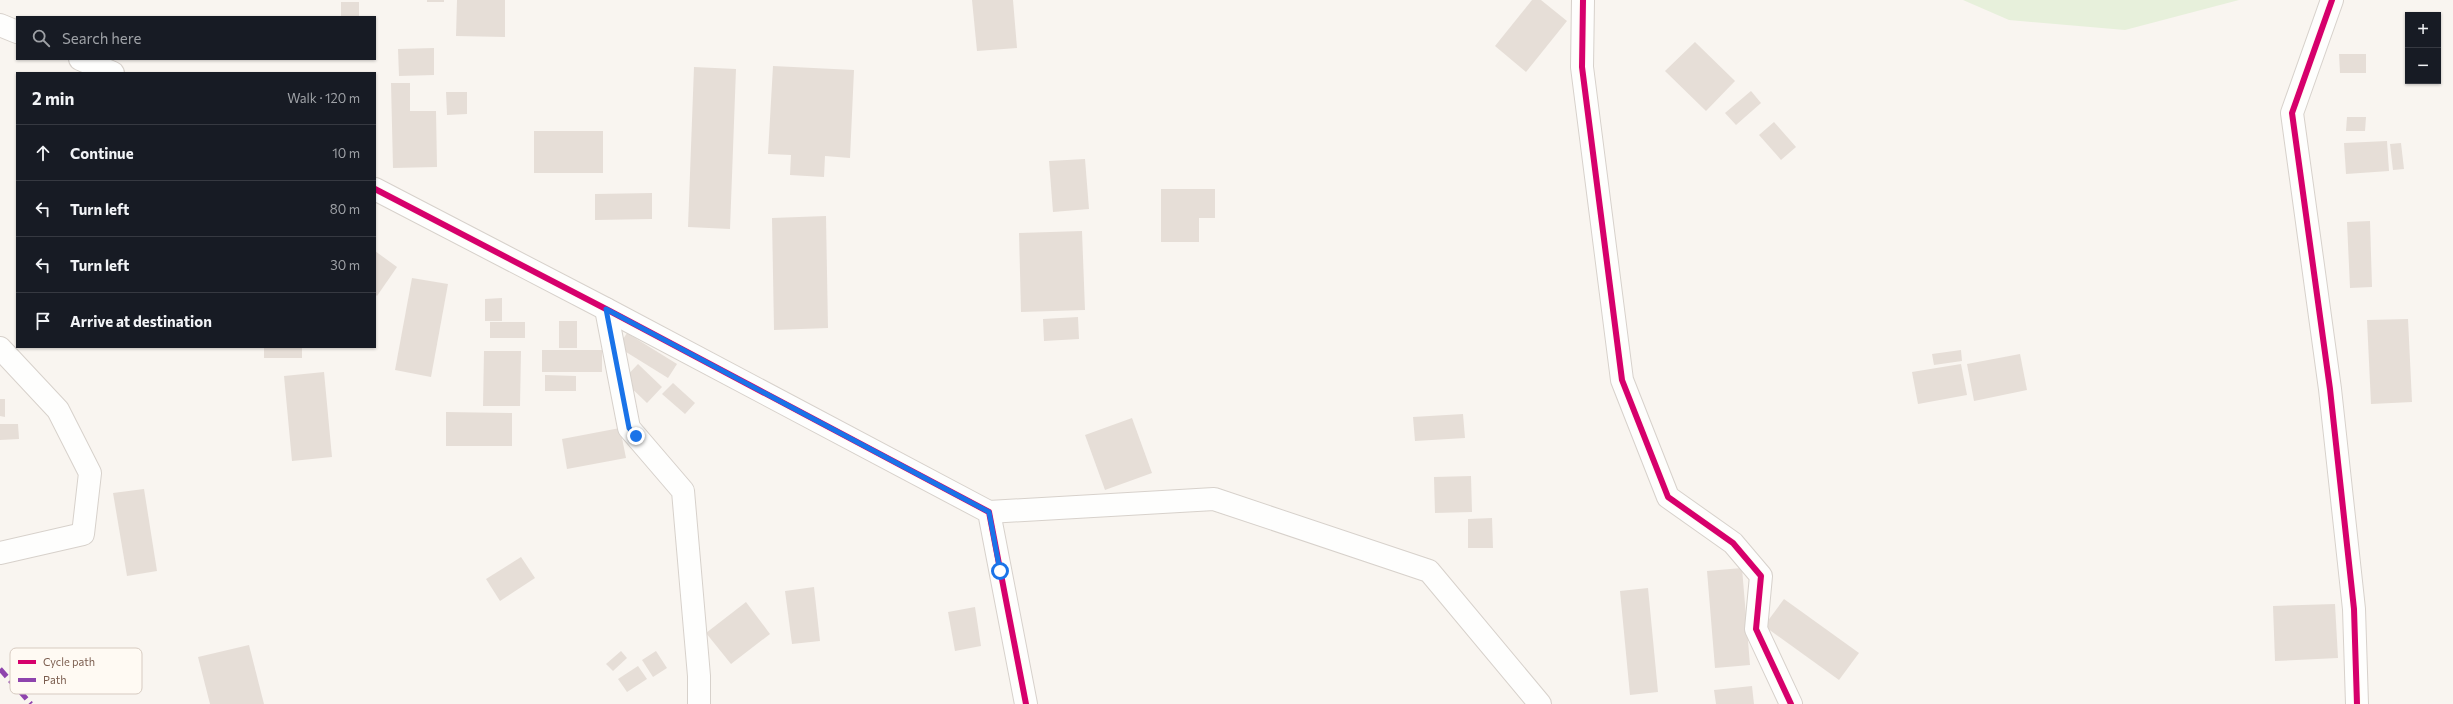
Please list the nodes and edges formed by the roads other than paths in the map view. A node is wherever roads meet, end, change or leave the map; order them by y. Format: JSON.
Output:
{"nodes":[{"id":1,"x":1583,"y":0,"type":"edge"},
{"id":2,"x":2332,"y":0,"type":"edge"},
{"id":3,"x":0,"y":25,"type":"edge"},
{"id":4,"x":16,"y":32,"type":"edge"},
{"id":5,"x":82,"y":60,"type":"edge"},
{"id":6,"x":111,"y":72,"type":"edge"},
{"id":7,"x":376,"y":190,"type":"edge"},
{"id":8,"x":606,"y":309,"type":"junction"},
{"id":9,"x":0,"y":348,"type":"edge"},
{"id":10,"x":989,"y":512,"type":"junction"},
{"id":11,"x":0,"y":553,"type":"edge"},
{"id":12,"x":700,"y":704,"type":"edge"},
{"id":13,"x":1026,"y":704,"type":"edge"},
{"id":14,"x":1540,"y":704,"type":"edge"},
{"id":15,"x":1791,"y":704,"type":"edge"},
{"id":16,"x":2357,"y":704,"type":"edge"}],
"edges":[{"from":1,"to":15,"type":"street"},
{"from":2,"to":16,"type":"street"},
{"from":3,"to":4,"type":"street"},
{"from":5,"to":6,"type":"street"},
{"from":7,"to":8,"type":"street"},
{"from":8,"to":10,"type":"street"},
{"from":8,"to":12,"type":"street"},
{"from":9,"to":11,"type":"street"},
{"from":10,"to":13,"type":"street"},
{"from":10,"to":14,"type":"street"}]}
